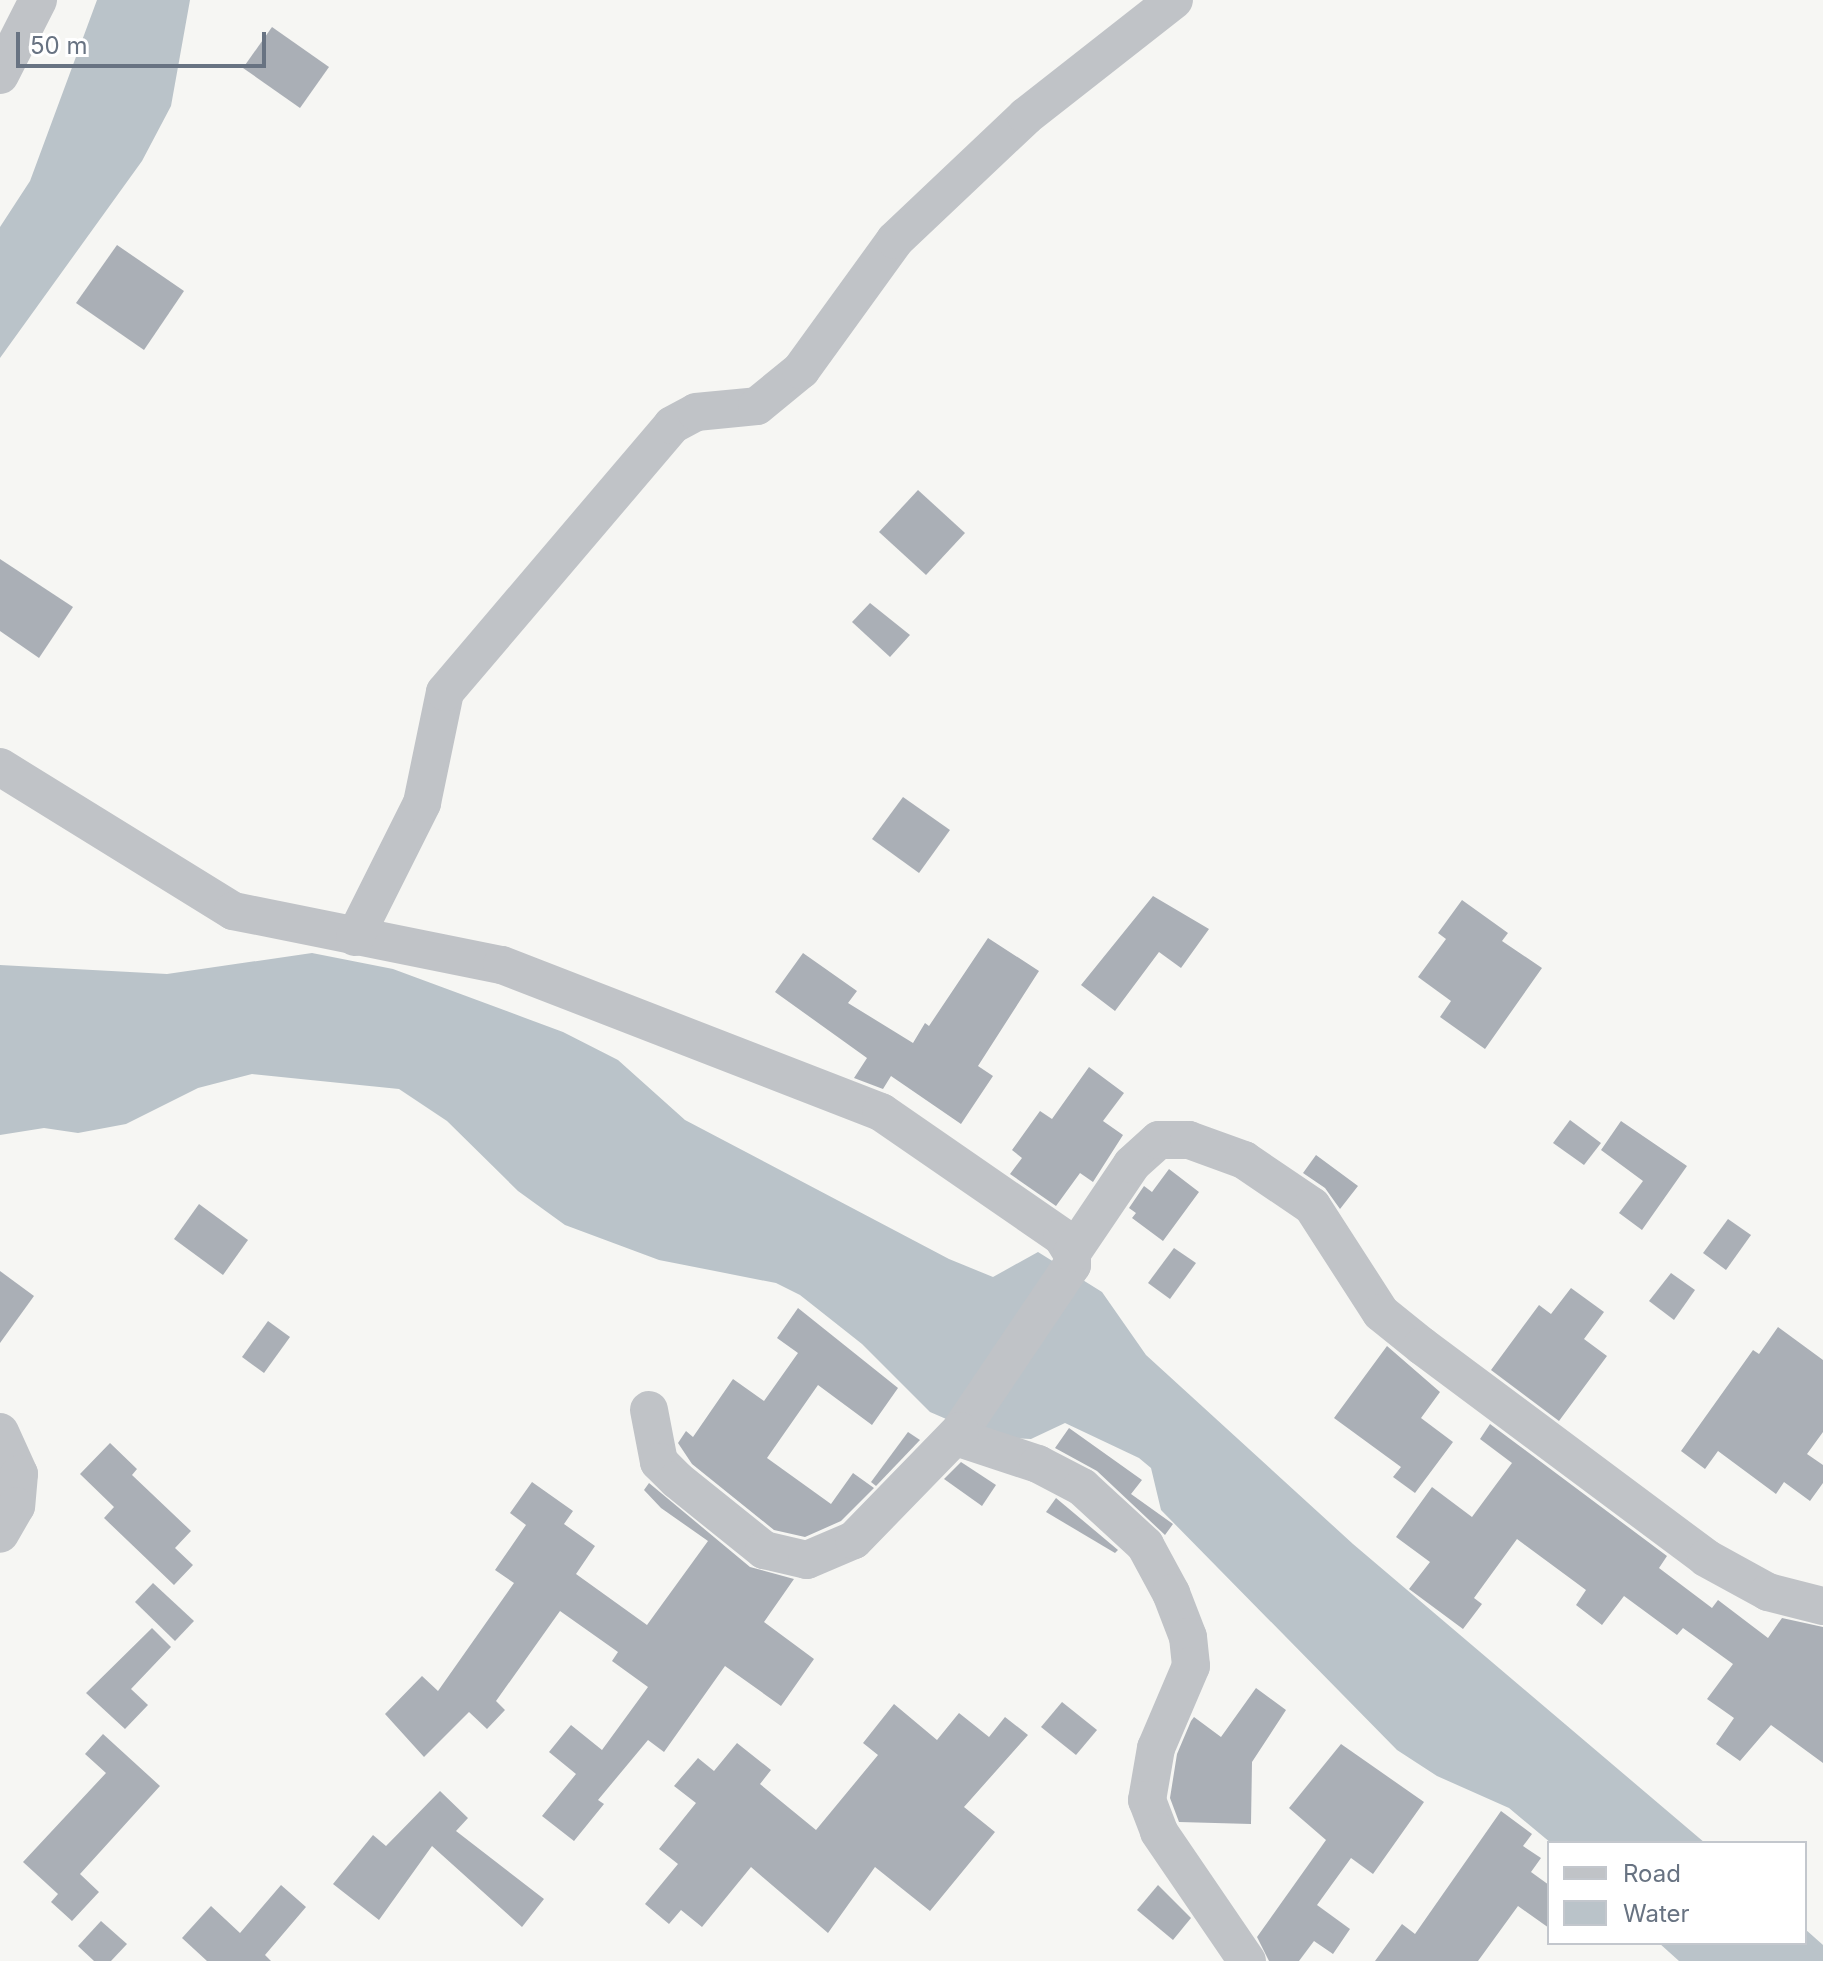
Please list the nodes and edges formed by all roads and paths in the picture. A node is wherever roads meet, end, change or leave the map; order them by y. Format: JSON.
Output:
{"nodes":[{"id":1,"x":38,"y":0,"type":"edge"},
{"id":2,"x":1174,"y":0,"type":"edge"},
{"id":3,"x":0,"y":75,"type":"edge"},
{"id":4,"x":0,"y":767,"type":"edge"},
{"id":5,"x":355,"y":937,"type":"junction"},
{"id":6,"x":1072,"y":1259,"type":"junction"},
{"id":7,"x":649,"y":1410,"type":"dead end"},
{"id":8,"x":961,"y":1430,"type":"junction"},
{"id":9,"x":0,"y":1432,"type":"edge"},
{"id":10,"x":0,"y":1534,"type":"edge"},
{"id":11,"x":1823,"y":1606,"type":"edge"},
{"id":12,"x":1247,"y":1961,"type":"edge"}],
"edges":[{"from":1,"to":3,"type":"street"},
{"from":2,"to":5,"type":"street"},
{"from":4,"to":5,"type":"street"},
{"from":5,"to":6,"type":"street"},
{"from":6,"to":8,"type":"street"},
{"from":6,"to":11,"type":"street"},
{"from":7,"to":8,"type":"street"},
{"from":8,"to":12,"type":"street"},
{"from":9,"to":10,"type":"street"}]}
